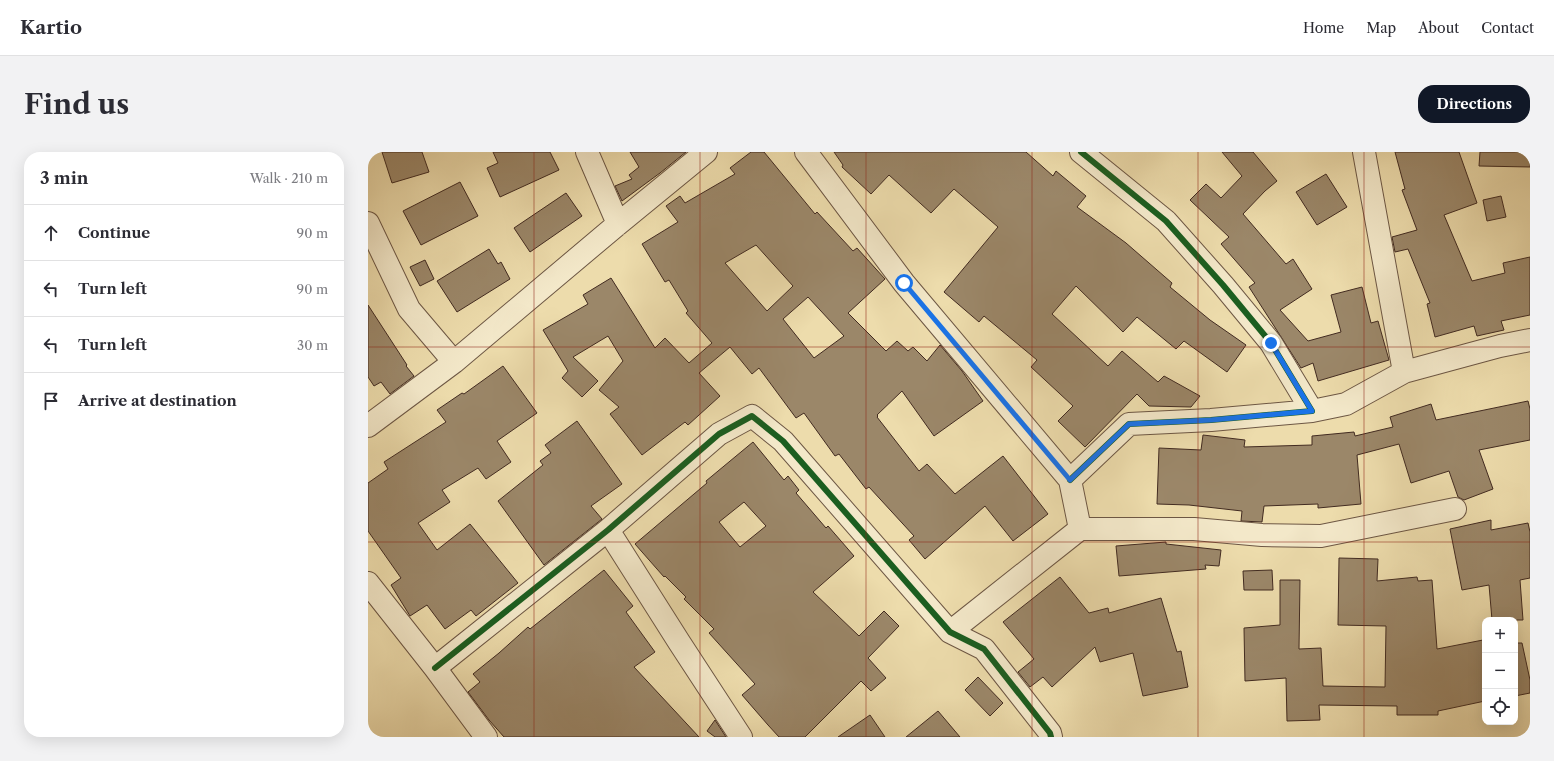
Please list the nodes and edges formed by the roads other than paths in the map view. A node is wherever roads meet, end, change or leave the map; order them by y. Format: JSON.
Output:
{"nodes":[{"id":1,"x":587,"y":152,"type":"edge"},
{"id":2,"x":706,"y":152,"type":"edge"},
{"id":3,"x":806,"y":152,"type":"edge"},
{"id":4,"x":1082,"y":152,"type":"edge"},
{"id":5,"x":1364,"y":152,"type":"edge"},
{"id":6,"x":368,"y":223,"type":"edge"},
{"id":7,"x":618,"y":224,"type":"junction"},
{"id":8,"x":1530,"y":340,"type":"edge"},
{"id":9,"x":454,"y":362,"type":"junction"},
{"id":10,"x":1404,"y":372,"type":"junction"},
{"id":11,"x":1312,"y":411,"type":"junction"},
{"id":12,"x":368,"y":426,"type":"edge"},
{"id":13,"x":1070,"y":480,"type":"junction"},
{"id":14,"x":1455,"y":509,"type":"dead end"},
{"id":15,"x":1080,"y":529,"type":"junction"},
{"id":16,"x":608,"y":530,"type":"junction"},
{"id":17,"x":368,"y":583,"type":"edge"},
{"id":18,"x":950,"y":632,"type":"junction"},
{"id":19,"x":435,"y":668,"type":"junction"},
{"id":20,"x":486,"y":737,"type":"edge"},
{"id":21,"x":741,"y":737,"type":"edge"},
{"id":22,"x":1051,"y":737,"type":"edge"}],
"edges":[{"from":1,"to":7,"type":"street"},
{"from":2,"to":7,"type":"street"},
{"from":3,"to":13,"type":"street"},
{"from":4,"to":11,"type":"street"},
{"from":5,"to":10,"type":"street"},
{"from":6,"to":9,"type":"street"},
{"from":7,"to":9,"type":"street"},
{"from":8,"to":10,"type":"street"},
{"from":9,"to":12,"type":"street"},
{"from":10,"to":11,"type":"street"},
{"from":11,"to":13,"type":"street"},
{"from":13,"to":15,"type":"street"},
{"from":14,"to":15,"type":"street"},
{"from":15,"to":18,"type":"street"},
{"from":16,"to":18,"type":"street"},
{"from":16,"to":19,"type":"street"},
{"from":16,"to":21,"type":"street"},
{"from":17,"to":19,"type":"street"},
{"from":18,"to":22,"type":"street"},
{"from":19,"to":20,"type":"street"}]}
